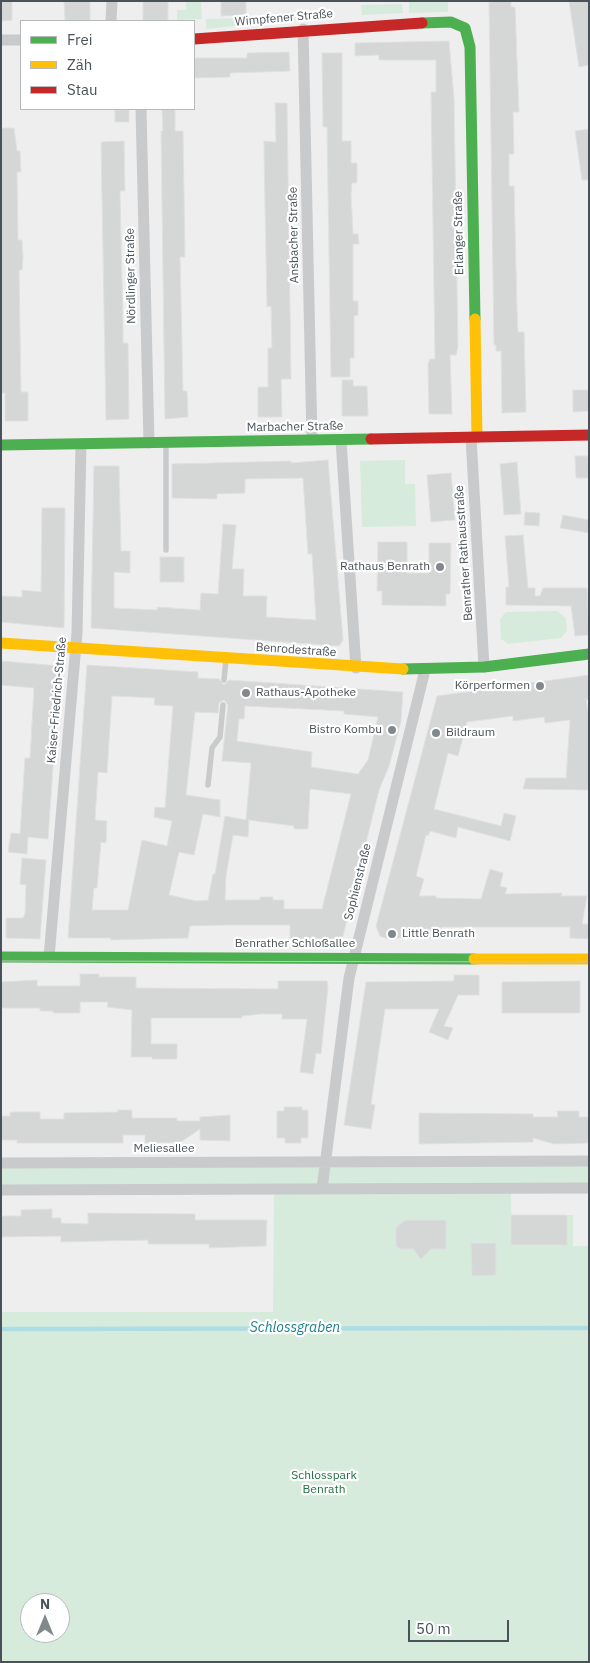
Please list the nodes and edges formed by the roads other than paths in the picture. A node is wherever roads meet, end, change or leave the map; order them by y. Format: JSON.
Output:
{"nodes":[{"id":1,"x":112,"y":1,"type":"edge"},
{"id":2,"x":111,"y":20,"type":"edge"},
{"id":3,"x":465,"y":28,"type":"joint"},
{"id":4,"x":303,"y":29,"type":"junction"},
{"id":5,"x":195,"y":39,"type":"edge"},
{"id":6,"x":1,"y":40,"type":"edge"},
{"id":7,"x":20,"y":40,"type":"edge"},
{"id":8,"x":141,"y":110,"type":"edge"},
{"id":9,"x":589,"y":435,"type":"edge"},
{"id":10,"x":474,"y":437,"type":"junction"},
{"id":11,"x":312,"y":440,"type":"junction"},
{"id":12,"x":341,"y":440,"type":"junction"},
{"id":13,"x":149,"y":442,"type":"junction"},
{"id":14,"x":166,"y":442,"type":"junction"},
{"id":15,"x":81,"y":444,"type":"junction"},
{"id":16,"x":1,"y":445,"type":"edge"},
{"id":17,"x":166,"y":550,"type":"dead end"},
{"id":18,"x":1,"y":643,"type":"edge"},
{"id":19,"x":75,"y":648,"type":"junction"},
{"id":20,"x":589,"y":654,"type":"edge"},
{"id":21,"x":226,"y":659,"type":"junction"},
{"id":22,"x":484,"y":667,"type":"junction"},
{"id":23,"x":356,"y":668,"type":"junction"},
{"id":24,"x":424,"y":670,"type":"junction"},
{"id":25,"x":224,"y":680,"type":"dead end"},
{"id":26,"x":223,"y":705,"type":"dead end"},
{"id":27,"x":208,"y":785,"type":"dead end"},
{"id":28,"x":1,"y":957,"type":"edge"},
{"id":29,"x":50,"y":957,"type":"junction"},
{"id":30,"x":353,"y":958,"type":"junction"},
{"id":31,"x":589,"y":959,"type":"edge"},
{"id":32,"x":589,"y":1161,"type":"edge"},
{"id":33,"x":1,"y":1163,"type":"edge"},
{"id":34,"x":327,"y":1163,"type":"junction"},
{"id":35,"x":589,"y":1188,"type":"edge"},
{"id":36,"x":1,"y":1190,"type":"edge"},
{"id":37,"x":322,"y":1190,"type":"junction"}],
"edges":[{"from":1,"to":2,"type":"street"},
{"from":3,"to":4,"type":"street","name":"Wimpfener Straße"},
{"from":3,"to":10,"type":"street","name":"Erlanger Straße"},
{"from":4,"to":5,"type":"street","name":"Wimpfener Straße"},
{"from":4,"to":11,"type":"street","name":"Ansbacher Straße"},
{"from":6,"to":7,"type":"street"},
{"from":8,"to":13,"type":"street","name":"Nördlinger Straße"},
{"from":9,"to":10,"type":"street","name":"Marbacher Straße"},
{"from":10,"to":12,"type":"street","name":"Marbacher Straße"},
{"from":10,"to":22,"type":"street","name":"Benrather Rathausstraße"},
{"from":11,"to":12,"type":"street","name":"Marbacher Straße"},
{"from":11,"to":14,"type":"street","name":"Marbacher Straße"},
{"from":12,"to":23,"type":"street"},
{"from":13,"to":14,"type":"street","name":"Marbacher Straße"},
{"from":13,"to":15,"type":"street","name":"Marbacher Straße"},
{"from":14,"to":17,"type":"lane"},
{"from":15,"to":16,"type":"street","name":"Marbacher Straße"},
{"from":15,"to":19,"type":"street","name":"Kaiser-Friedrich-Straße"},
{"from":18,"to":19,"type":"street","name":"Benrodestraße"},
{"from":19,"to":21,"type":"street","name":"Benrodestraße"},
{"from":19,"to":29,"type":"street","name":"Kaiser-Friedrich-Straße"},
{"from":20,"to":22,"type":"street","name":"Benrodestraße"},
{"from":21,"to":23,"type":"street","name":"Benrodestraße"},
{"from":21,"to":25,"type":"lane"},
{"from":22,"to":24,"type":"street","name":"Benrodestraße"},
{"from":23,"to":24,"type":"street","name":"Benrodestraße"},
{"from":24,"to":30,"type":"street","name":"Sophienstraße"},
{"from":26,"to":27,"type":"lane"},
{"from":28,"to":29,"type":"street","name":"Benrather Schloßallee"},
{"from":29,"to":30,"type":"street","name":"Benrather Schloßallee"},
{"from":30,"to":31,"type":"street","name":"Benrather Schloßallee"},
{"from":30,"to":34,"type":"street","name":"Sophienstraße"},
{"from":32,"to":34,"type":"street","name":"Meliesallee"},
{"from":33,"to":34,"type":"street","name":"Meliesallee"},
{"from":34,"to":37,"type":"street"},
{"from":35,"to":37,"type":"street"},
{"from":36,"to":37,"type":"street"}]}
